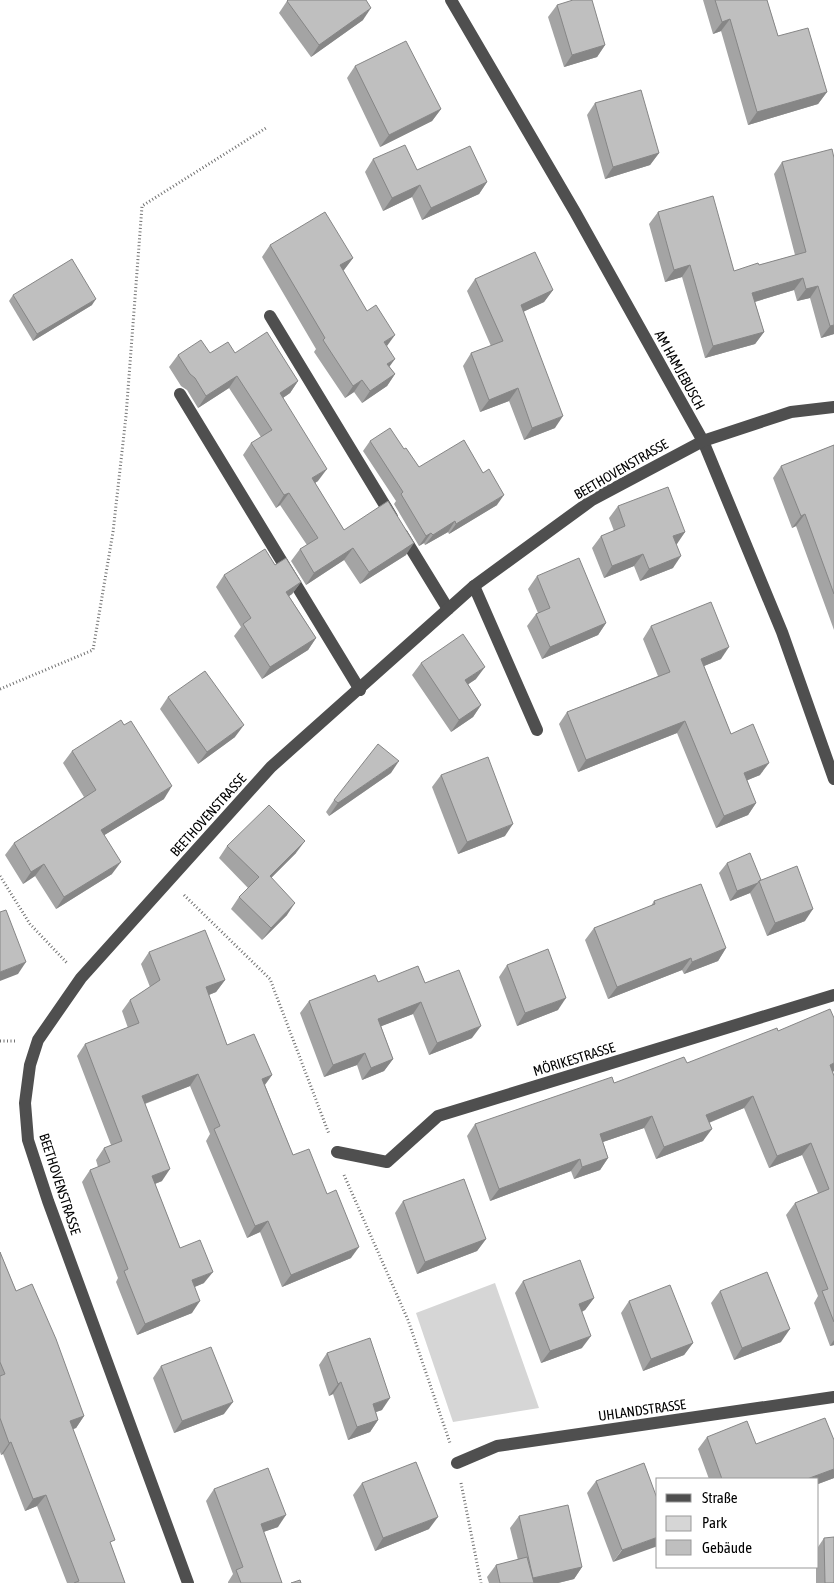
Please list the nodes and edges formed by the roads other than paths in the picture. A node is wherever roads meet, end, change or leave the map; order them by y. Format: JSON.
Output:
{"nodes":[{"id":1,"x":451,"y":0,"type":"edge"},
{"id":2,"x":270,"y":316,"type":"dead end"},
{"id":3,"x":180,"y":394,"type":"dead end"},
{"id":4,"x":834,"y":407,"type":"edge"},
{"id":5,"x":703,"y":441,"type":"junction"},
{"id":6,"x":474,"y":586,"type":"junction"},
{"id":7,"x":448,"y":609,"type":"junction"},
{"id":8,"x":360,"y":690,"type":"junction"},
{"id":9,"x":538,"y":730,"type":"dead end"},
{"id":10,"x":834,"y":779,"type":"edge"},
{"id":11,"x":834,"y":995,"type":"edge"},
{"id":12,"x":337,"y":1152,"type":"road end"},
{"id":13,"x":834,"y":1397,"type":"edge"},
{"id":14,"x":457,"y":1463,"type":"road end"},
{"id":15,"x":188,"y":1583,"type":"edge"}],
"edges":[{"from":1,"to":5,"type":"street","name":"AM HAMJEBUSCH"},
{"from":2,"to":7,"type":"street"},
{"from":3,"to":8,"type":"street"},
{"from":4,"to":5,"type":"street","name":"BEETHOVENSTRASSE"},
{"from":5,"to":6,"type":"street","name":"BEETHOVENSTRASSE"},
{"from":5,"to":10,"type":"street","name":"AM HAMJEBUSCH"},
{"from":6,"to":7,"type":"street","name":"BEETHOVENSTRASSE"},
{"from":6,"to":9,"type":"street"},
{"from":7,"to":8,"type":"street","name":"BEETHOVENSTRASSE"},
{"from":8,"to":15,"type":"street","name":"BEETHOVENSTRASSE"},
{"from":11,"to":12,"type":"street","name":"MÖRIKESTRASSE"},
{"from":13,"to":14,"type":"street","name":"UHLANDSTRASSE"}]}
